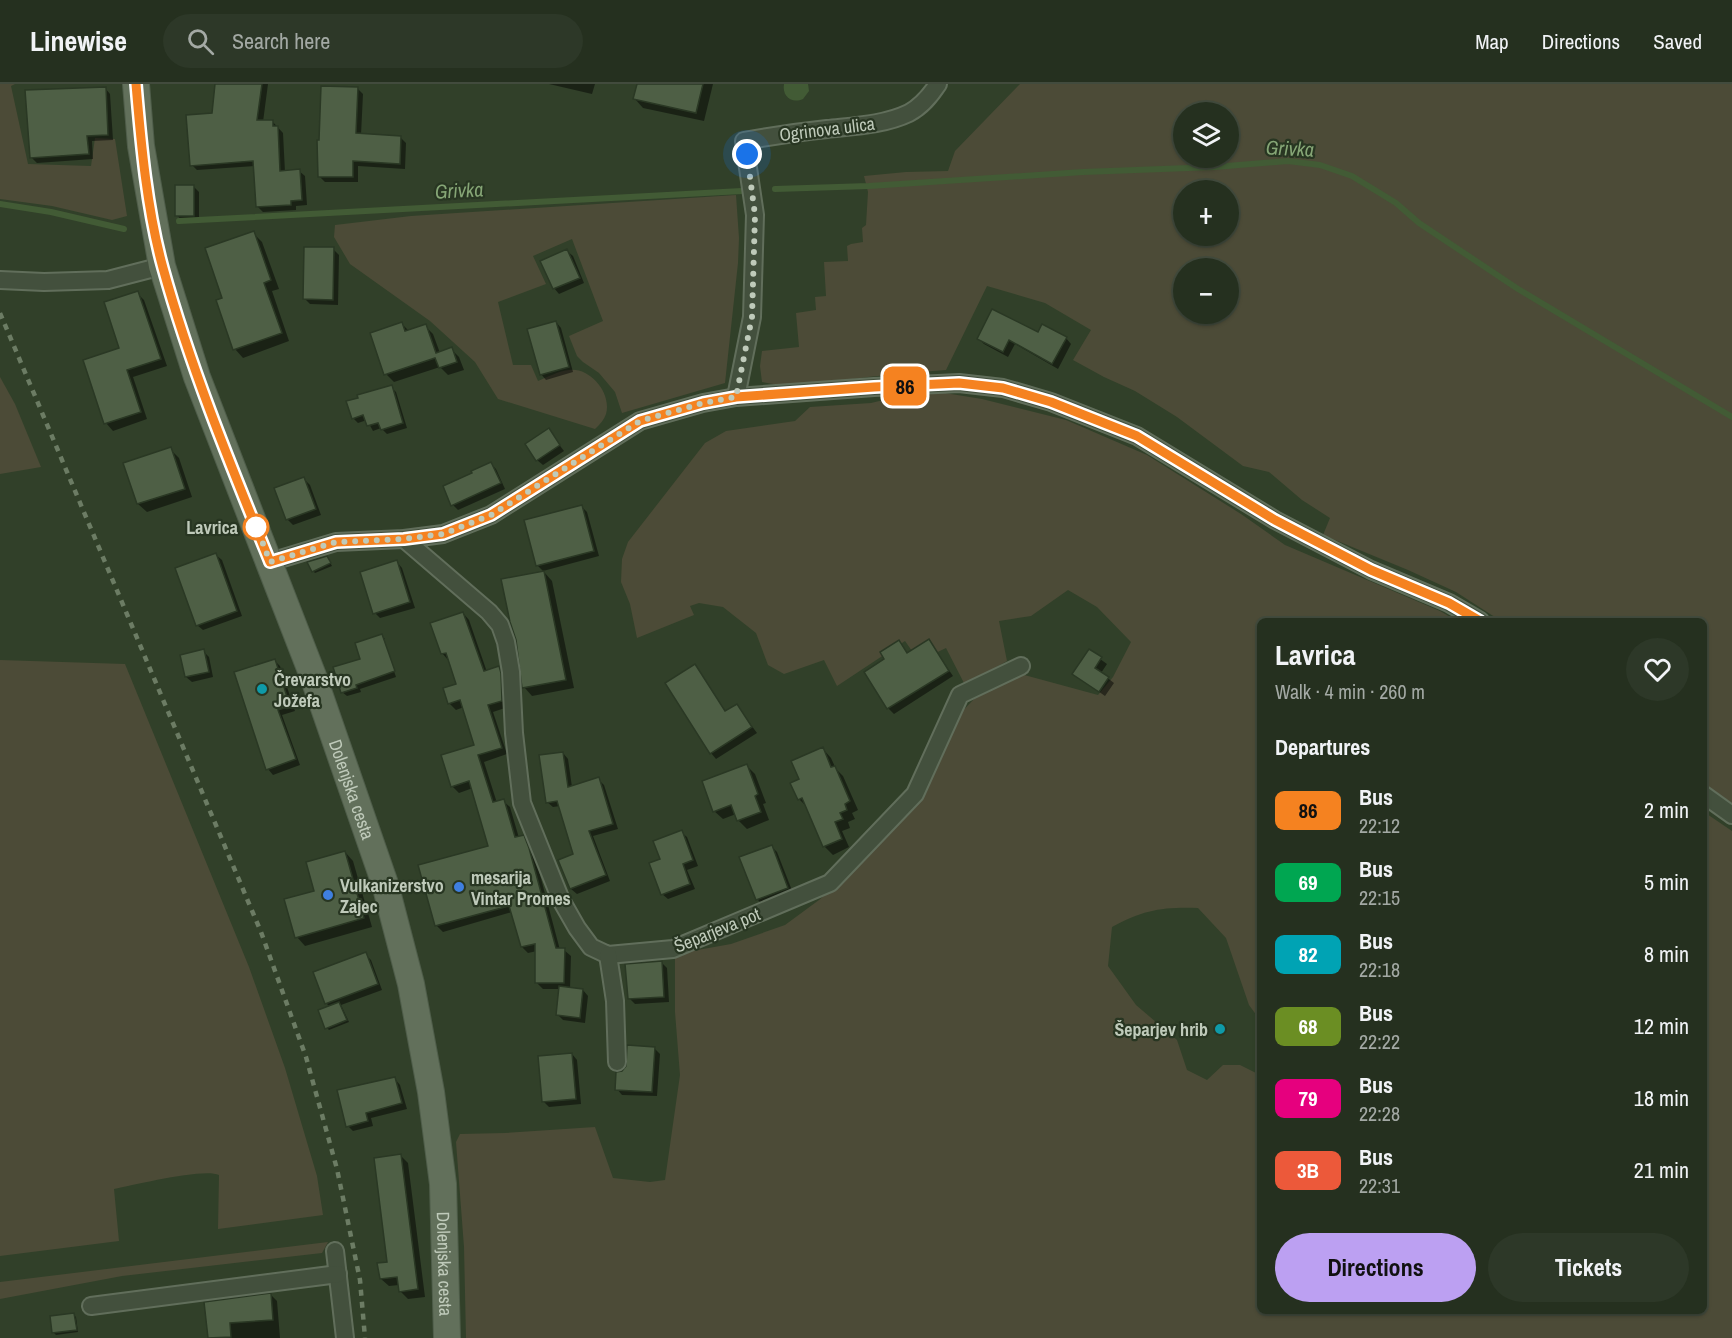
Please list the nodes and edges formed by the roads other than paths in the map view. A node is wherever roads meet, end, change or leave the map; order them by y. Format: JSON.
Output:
{"nodes":[{"id":1,"x":136,"y":84,"type":"edge"},
{"id":2,"x":938,"y":84,"type":"edge"},
{"id":3,"x":162,"y":266,"type":"junction"},
{"id":4,"x":0,"y":280,"type":"edge"},
{"id":5,"x":736,"y":397,"type":"junction"},
{"id":6,"x":404,"y":539,"type":"junction"},
{"id":7,"x":270,"y":562,"type":"junction"},
{"id":8,"x":1475,"y":618,"type":"edge"},
{"id":9,"x":1021,"y":666,"type":"dead end"},
{"id":10,"x":1707,"y":797,"type":"edge"},
{"id":11,"x":1732,"y":815,"type":"edge"},
{"id":12,"x":608,"y":956,"type":"junction"},
{"id":13,"x":617,"y":1062,"type":"dead end"},
{"id":14,"x":335,"y":1251,"type":"dead end"},
{"id":15,"x":338,"y":1274,"type":"junction"},
{"id":16,"x":91,"y":1306,"type":"dead end"},
{"id":17,"x":345,"y":1338,"type":"edge"},
{"id":18,"x":447,"y":1338,"type":"edge"}],
"edges":[{"from":1,"to":3,"type":"main road","name":"Dolenjska cesta"},
{"from":2,"to":5,"type":"street","name":"Ogrinova ulica"},
{"from":3,"to":4,"type":"street"},
{"from":3,"to":7,"type":"main road","name":"Dolenjska cesta"},
{"from":5,"to":6,"type":"street"},
{"from":5,"to":8,"type":"street"},
{"from":6,"to":7,"type":"street"},
{"from":6,"to":12,"type":"street"},
{"from":7,"to":18,"type":"main road","name":"Dolenjska cesta"},
{"from":9,"to":12,"type":"street","name":"Šeparjeva pot"},
{"from":10,"to":11,"type":"street"},
{"from":12,"to":13,"type":"street"},
{"from":14,"to":15,"type":"street"},
{"from":15,"to":16,"type":"street"},
{"from":15,"to":17,"type":"street"}]}
